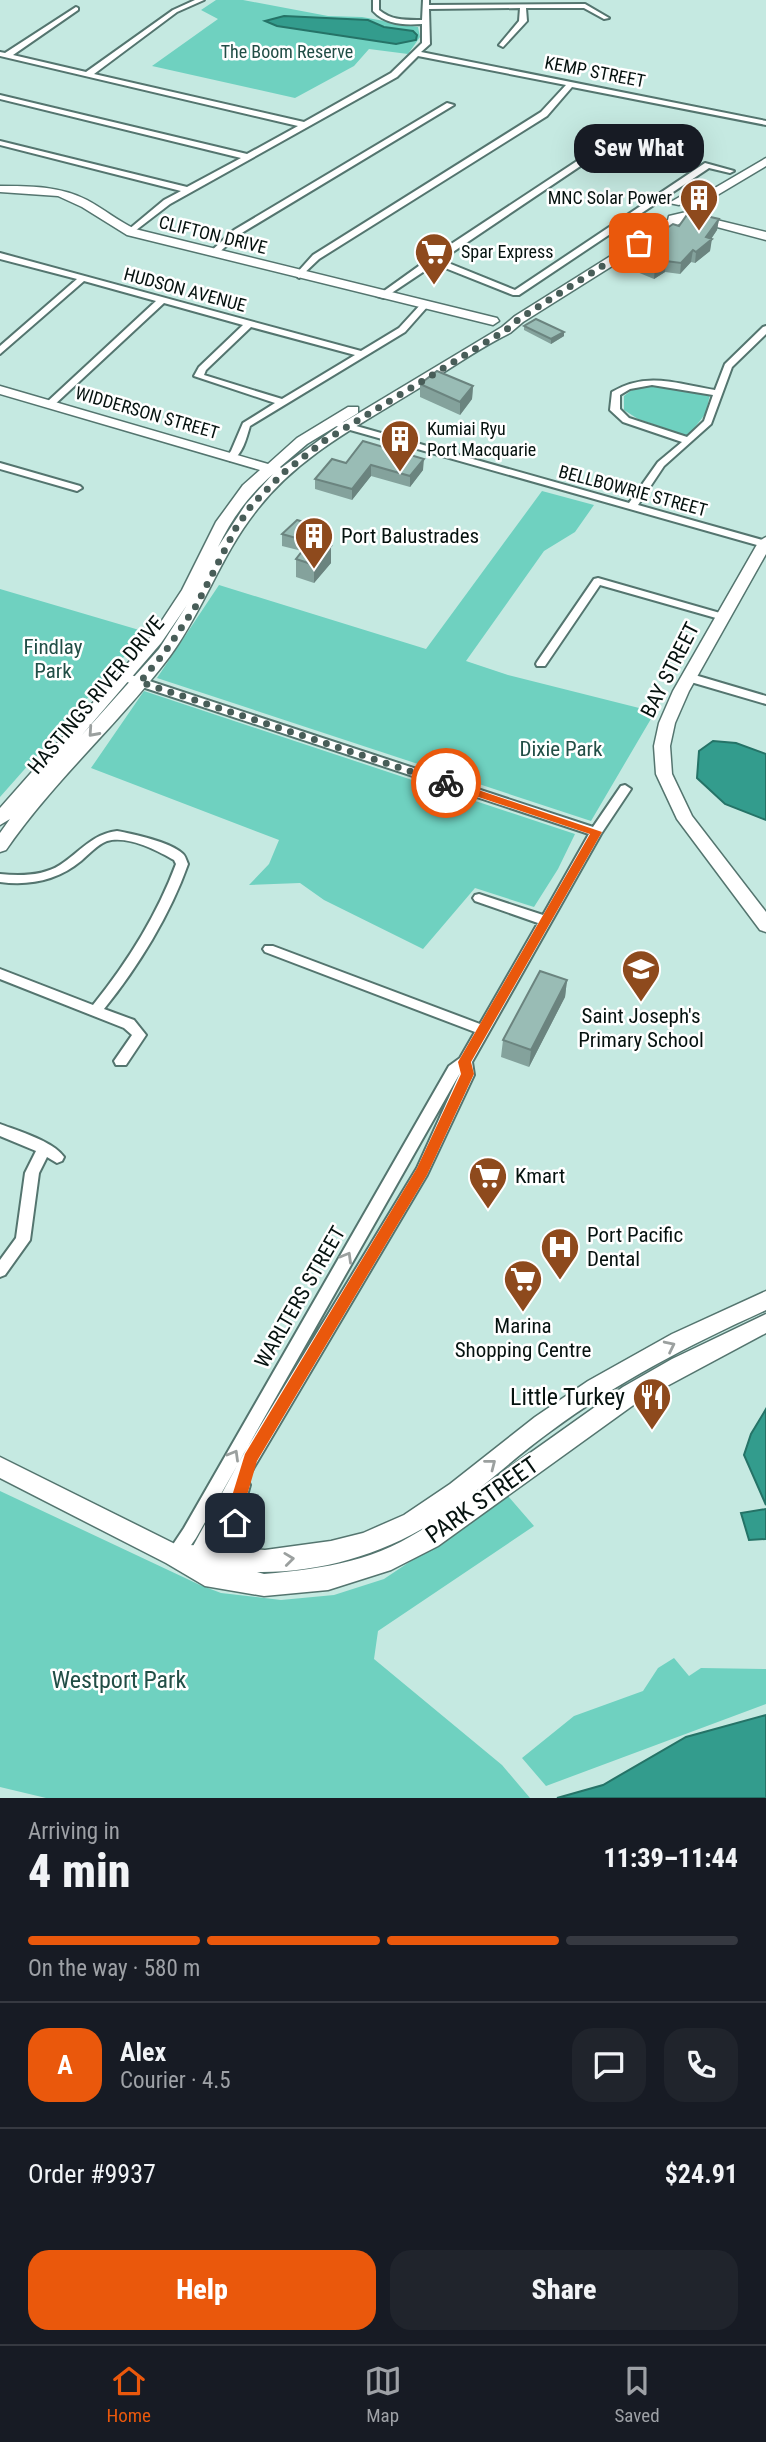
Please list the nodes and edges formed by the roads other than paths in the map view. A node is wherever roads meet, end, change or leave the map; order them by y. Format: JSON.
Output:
{"nodes":[{"id":1,"x":201,"y":0,"type":"edge"},
{"id":2,"x":376,"y":0,"type":"edge"},
{"id":3,"x":474,"y":2,"type":"edge"},
{"id":4,"x":426,"y":3,"type":"edge"},
{"id":5,"x":545,"y":3,"type":"edge"},
{"id":6,"x":523,"y":5,"type":"junction"},
{"id":7,"x":76,"y":9,"type":"dead end"},
{"id":8,"x":606,"y":18,"type":"dead end"},
{"id":9,"x":426,"y":22,"type":"junction"},
{"id":10,"x":503,"y":45,"type":"dead end"},
{"id":11,"x":418,"y":54,"type":"junction"},
{"id":12,"x":3,"y":55,"type":"edge"},
{"id":13,"x":87,"y":75,"type":"junction"},
{"id":14,"x":571,"y":84,"type":"junction"},
{"id":15,"x":0,"y":97,"type":"edge"},
{"id":16,"x":450,"y":105,"type":"dead end"},
{"id":17,"x":766,"y":122,"type":"edge"},
{"id":18,"x":305,"y":125,"type":"junction"},
{"id":19,"x":618,"y":138,"type":"dead end"},
{"id":20,"x":0,"y":143,"type":"edge"},
{"id":21,"x":766,"y":153,"type":"edge"},
{"id":22,"x":248,"y":157,"type":"junction"},
{"id":23,"x":766,"y":161,"type":"edge"},
{"id":24,"x":730,"y":171,"type":"junction"},
{"id":25,"x":0,"y":189,"type":"edge"},
{"id":26,"x":188,"y":190,"type":"junction"},
{"id":27,"x":675,"y":203,"type":"junction"},
{"id":28,"x":663,"y":214,"type":"junction"},
{"id":29,"x":688,"y":215,"type":"junction"},
{"id":30,"x":131,"y":232,"type":"junction"},
{"id":31,"x":766,"y":236,"type":"edge"},
{"id":32,"x":213,"y":253,"type":"junction"},
{"id":33,"x":0,"y":256,"type":"edge"},
{"id":34,"x":433,"y":260,"type":"junction"},
{"id":35,"x":299,"y":275,"type":"junction"},
{"id":36,"x":82,"y":279,"type":"junction"},
{"id":37,"x":381,"y":296,"type":"junction"},
{"id":38,"x":162,"y":300,"type":"junction"},
{"id":39,"x":424,"y":306,"type":"junction"},
{"id":40,"x":249,"y":324,"type":"junction"},
{"id":41,"x":496,"y":326,"type":"junction"},
{"id":42,"x":766,"y":329,"type":"edge"},
{"id":43,"x":0,"y":351,"type":"edge"},
{"id":44,"x":362,"y":354,"type":"junction"},
{"id":45,"x":0,"y":390,"type":"edge"},
{"id":46,"x":719,"y":393,"type":"junction"},
{"id":47,"x":281,"y":402,"type":"junction"},
{"id":48,"x":50,"y":404,"type":"junction"},
{"id":49,"x":332,"y":422,"type":"junction"},
{"id":50,"x":346,"y":427,"type":"junction"},
{"id":51,"x":689,"y":442,"type":"junction"},
{"id":52,"x":236,"y":459,"type":"junction"},
{"id":53,"x":0,"y":466,"type":"edge"},
{"id":54,"x":276,"y":470,"type":"junction"},
{"id":55,"x":253,"y":483,"type":"junction"},
{"id":56,"x":77,"y":488,"type":"dead end"},
{"id":57,"x":632,"y":506,"type":"junction"},
{"id":58,"x":765,"y":542,"type":"edge"},
{"id":59,"x":723,"y":617,"type":"junction"},
{"id":60,"x":541,"y":664,"type":"dead end"},
{"id":61,"x":688,"y":677,"type":"junction"},
{"id":62,"x":133,"y":680,"type":"junction"},
{"id":63,"x":766,"y":700,"type":"edge"},
{"id":64,"x":625,"y":789,"type":"dead end"},
{"id":65,"x":0,"y":819,"type":"edge"},
{"id":66,"x":596,"y":832,"type":"junction"},
{"id":67,"x":0,"y":846,"type":"edge"},
{"id":68,"x":0,"y":878,"type":"edge"},
{"id":69,"x":479,"y":898,"type":"dead end"},
{"id":70,"x":547,"y":922,"type":"junction"},
{"id":71,"x":766,"y":925,"type":"edge"},
{"id":72,"x":269,"y":949,"type":"dead end"},
{"id":73,"x":0,"y":974,"type":"edge"},
{"id":74,"x":96,"y":1010,"type":"junction"},
{"id":75,"x":483,"y":1030,"type":"junction"},
{"id":76,"x":121,"y":1061,"type":"dead end"},
{"id":77,"x":465,"y":1062,"type":"junction"},
{"id":78,"x":0,"y":1130,"type":"edge"},
{"id":79,"x":44,"y":1149,"type":"junction"},
{"id":80,"x":57,"y":1157,"type":"dead end"},
{"id":81,"x":0,"y":1271,"type":"edge"},
{"id":82,"x":766,"y":1300,"type":"edge"},
{"id":83,"x":766,"y":1323,"type":"edge"},
{"id":84,"x":250,"y":1458,"type":"junction"},
{"id":85,"x":0,"y":1467,"type":"edge"},
{"id":86,"x":187,"y":1558,"type":"junction"},
{"id":87,"x":251,"y":1561,"type":"junction"}],
"edges":[{"from":1,"to":13,"type":"street"},
{"from":2,"to":9,"type":"street"},
{"from":3,"to":4,"type":"street"},
{"from":3,"to":6,"type":"street"},
{"from":4,"to":9,"type":"street"},
{"from":5,"to":6,"type":"street"},
{"from":5,"to":8,"type":"street"},
{"from":6,"to":10,"type":"street"},
{"from":7,"to":12,"type":"street"},
{"from":9,"to":11,"type":"street"},
{"from":11,"to":14,"type":"street","name":"KEMP STREET"},
{"from":11,"to":18,"type":"street"},
{"from":12,"to":13,"type":"street"},
{"from":13,"to":18,"type":"street"},
{"from":14,"to":17,"type":"street","name":"KEMP STREET"},
{"from":14,"to":35,"type":"street"},
{"from":15,"to":22,"type":"street"},
{"from":16,"to":32,"type":"street"},
{"from":18,"to":22,"type":"street"},
{"from":19,"to":34,"type":"street"},
{"from":20,"to":26,"type":"street"},
{"from":21,"to":24,"type":"main road"},
{"from":22,"to":26,"type":"street"},
{"from":23,"to":29,"type":"main road","name":"HASTINGS RIVER DRIVE"},
{"from":24,"to":27,"type":"main road"},
{"from":24,"to":34,"type":"street"},
{"from":25,"to":30,"type":"main road","name":"CLIFTON DRIVE"},
{"from":26,"to":30,"type":"street"},
{"from":27,"to":28,"type":"main road","name":"HASTINGS RIVER DRIVE"},
{"from":27,"to":29,"type":"main road"},
{"from":28,"to":29,"type":"main road"},
{"from":28,"to":41,"type":"main road","name":"HASTINGS RIVER DRIVE"},
{"from":29,"to":31,"type":"main road"},
{"from":29,"to":41,"type":"main road","name":"HASTINGS RIVER DRIVE"},
{"from":30,"to":32,"type":"main road","name":"CLIFTON DRIVE"},
{"from":32,"to":35,"type":"main road","name":"CLIFTON DRIVE"},
{"from":33,"to":36,"type":"street","name":"HUDSON AVENUE"},
{"from":34,"to":37,"type":"street"},
{"from":35,"to":37,"type":"main road","name":"CLIFTON DRIVE"},
{"from":36,"to":38,"type":"street","name":"HUDSON AVENUE"},
{"from":36,"to":43,"type":"street"},
{"from":37,"to":39,"type":"main road","name":"CLIFTON DRIVE"},
{"from":38,"to":40,"type":"street","name":"HUDSON AVENUE"},
{"from":38,"to":48,"type":"street"},
{"from":39,"to":41,"type":"main road","name":"CLIFTON DRIVE"},
{"from":39,"to":44,"type":"street"},
{"from":40,"to":44,"type":"street","name":"HUDSON AVENUE"},
{"from":40,"to":47,"type":"street"},
{"from":41,"to":49,"type":"main road","name":"HASTINGS RIVER DRIVE"},
{"from":41,"to":50,"type":"main road","name":"HASTINGS RIVER DRIVE"},
{"from":42,"to":46,"type":"street"},
{"from":44,"to":47,"type":"street"},
{"from":45,"to":48,"type":"main road","name":"WIDDERSON STREET"},
{"from":46,"to":51,"type":"street"},
{"from":46,"to":51,"type":"street"},
{"from":47,"to":52,"type":"street"},
{"from":48,"to":52,"type":"main road","name":"WIDDERSON STREET"},
{"from":49,"to":50,"type":"street","name":"BELLBOWRIE STREET"},
{"from":49,"to":54,"type":"main road","name":"HASTINGS RIVER DRIVE"},
{"from":50,"to":54,"type":"main road","name":"HASTINGS RIVER DRIVE"},
{"from":50,"to":57,"type":"street","name":"BELLBOWRIE STREET"},
{"from":51,"to":57,"type":"street"},
{"from":52,"to":54,"type":"main road","name":"WIDDERSON STREET"},
{"from":52,"to":55,"type":"main road"},
{"from":53,"to":56,"type":"street"},
{"from":54,"to":55,"type":"main road","name":"HASTINGS RIVER DRIVE"},
{"from":54,"to":62,"type":"main road","name":"HASTINGS RIVER DRIVE"},
{"from":55,"to":62,"type":"main road","name":"HASTINGS RIVER DRIVE"},
{"from":57,"to":58,"type":"street","name":"BELLBOWRIE STREET"},
{"from":58,"to":59,"type":"main road","name":"BAY STREET"},
{"from":59,"to":60,"type":"street"},
{"from":59,"to":61,"type":"main road","name":"BAY STREET"},
{"from":61,"to":63,"type":"street"},
{"from":61,"to":71,"type":"main road","name":"BAY STREET"},
{"from":62,"to":65,"type":"main road","name":"HASTINGS RIVER DRIVE"},
{"from":62,"to":66,"type":"street"},
{"from":62,"to":67,"type":"main road","name":"HASTINGS RIVER DRIVE","one_way":true},
{"from":64,"to":66,"type":"street","name":"WARLTERS STREET"},
{"from":66,"to":70,"type":"street","name":"WARLTERS STREET"},
{"from":68,"to":74,"type":"street"},
{"from":69,"to":70,"type":"street"},
{"from":70,"to":75,"type":"street","name":"WARLTERS STREET"},
{"from":72,"to":75,"type":"street"},
{"from":73,"to":74,"type":"street"},
{"from":74,"to":76,"type":"street"},
{"from":75,"to":77,"type":"street","name":"WARLTERS STREET"},
{"from":77,"to":84,"type":"street","name":"WARLTERS STREET"},
{"from":86,"to":77,"type":"street","name":"WARLTERS STREET","one_way":true},
{"from":78,"to":79,"type":"street"},
{"from":79,"to":80,"type":"street"},
{"from":79,"to":81,"type":"street"},
{"from":87,"to":82,"type":"main road","name":"PARK STREET","one_way":true},
{"from":83,"to":86,"type":"main road","name":"PARK STREET"},
{"from":84,"to":86,"type":"street","name":"WARLTERS STREET"},
{"from":84,"to":87,"type":"street","name":"WARLTERS STREET"},
{"from":85,"to":86,"type":"main road","name":"PARK STREET"},
{"from":86,"to":87,"type":"main road","name":"PARK STREET"}]}
